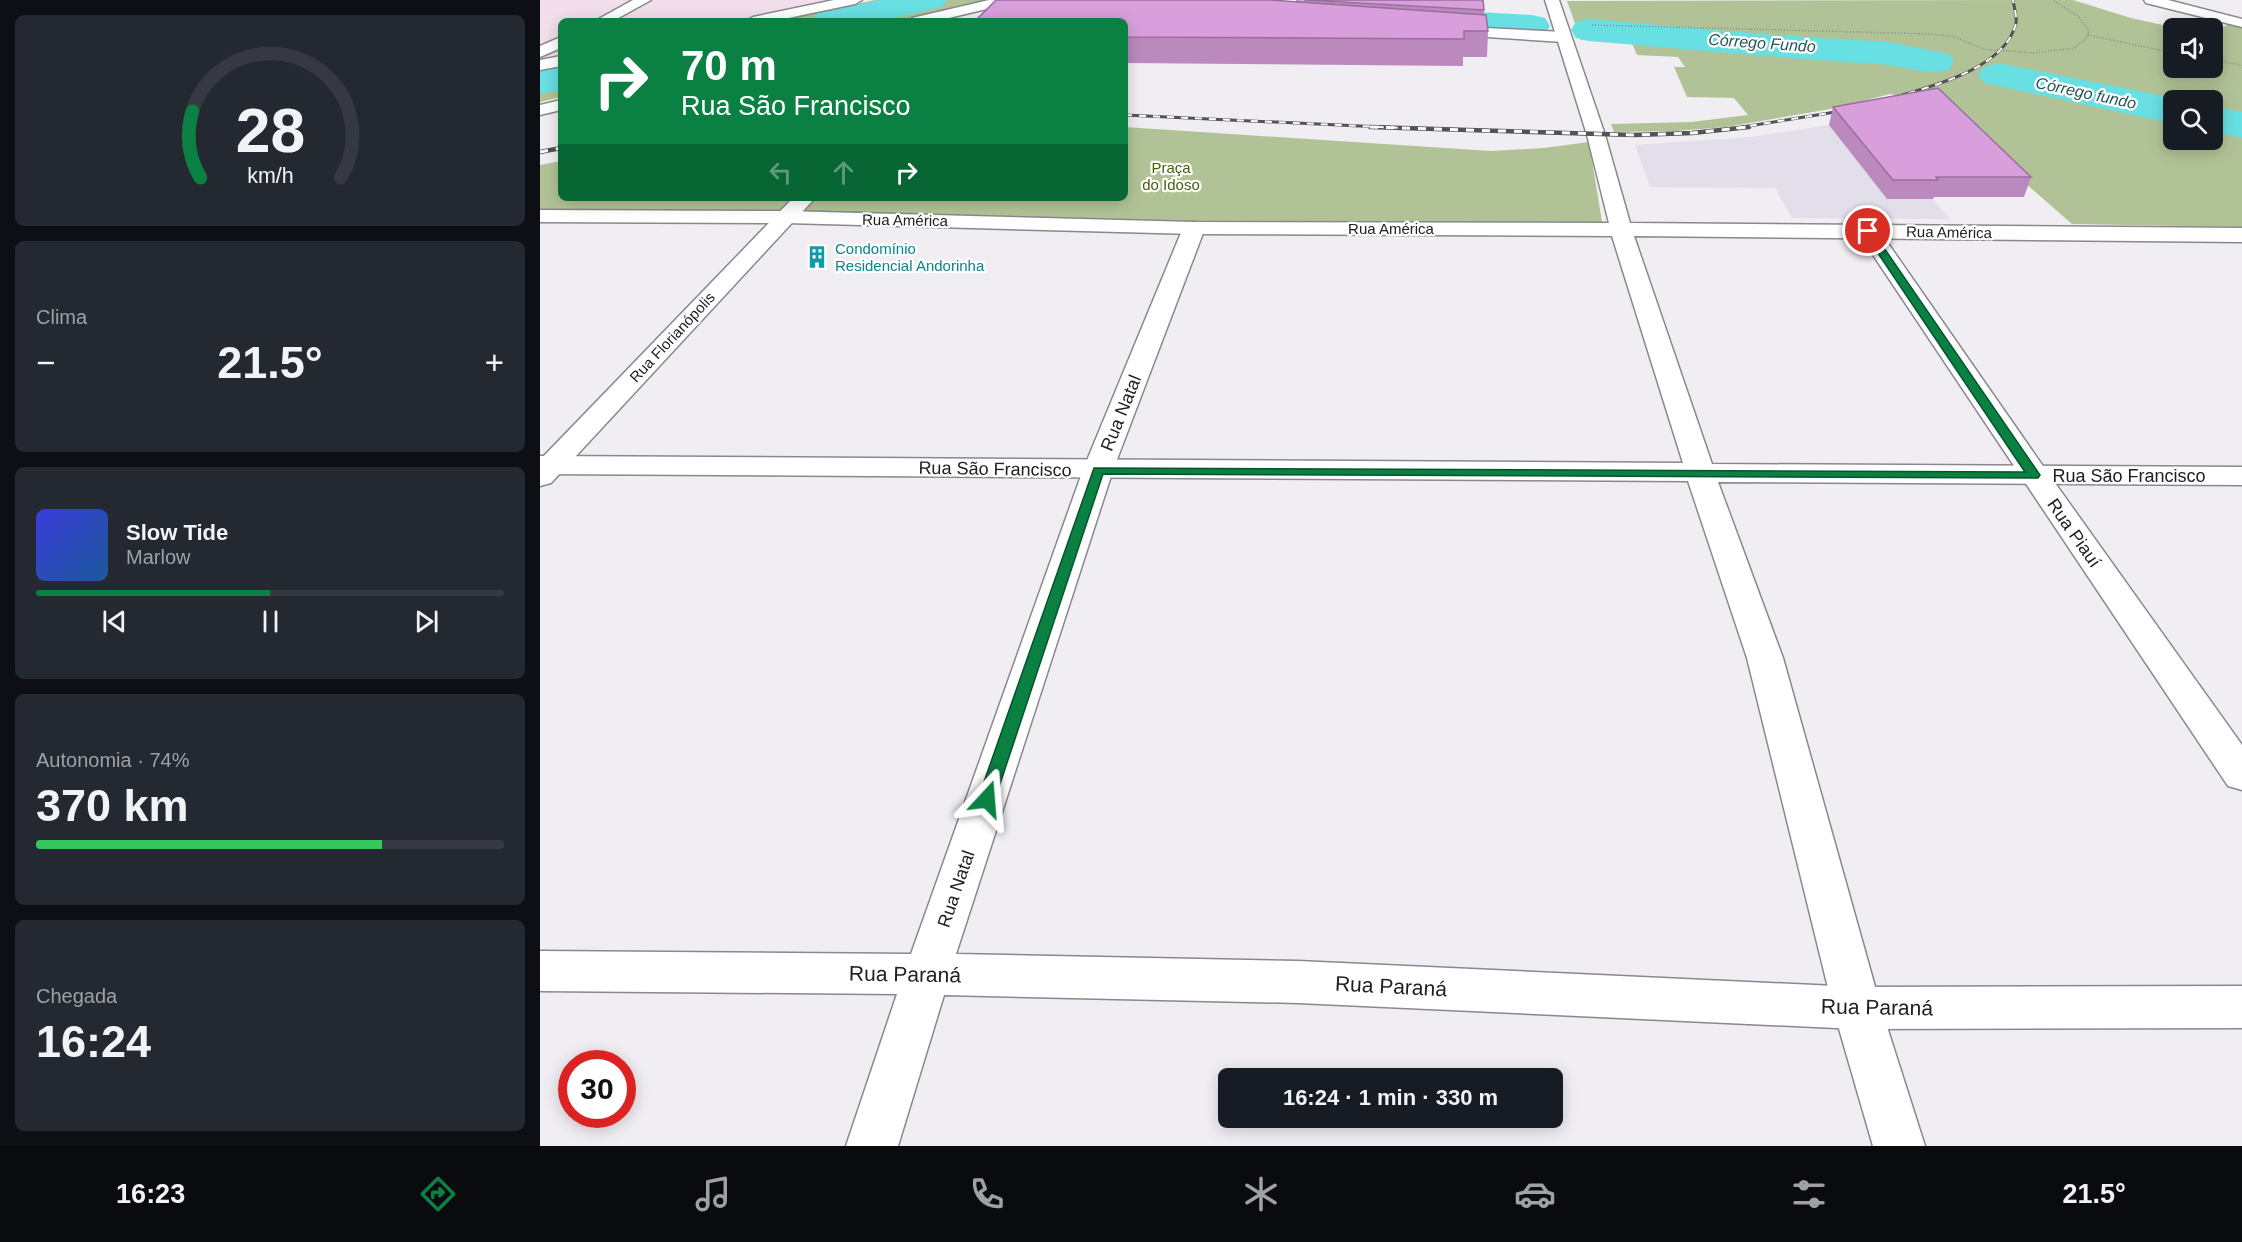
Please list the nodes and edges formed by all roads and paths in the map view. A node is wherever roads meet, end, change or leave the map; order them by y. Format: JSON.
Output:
{"nodes":[{"id":1,"x":644,"y":0,"type":"edge"},
{"id":2,"x":855,"y":0,"type":"edge"},
{"id":3,"x":1287,"y":0,"type":"edge"},
{"id":4,"x":2053,"y":0,"type":"edge"},
{"id":5,"x":2151,"y":0,"type":"edge"},
{"id":6,"x":1004,"y":1,"type":"edge"},
{"id":7,"x":1353,"y":4,"type":"edge"},
{"id":8,"x":608,"y":18,"type":"edge"},
{"id":9,"x":768,"y":18,"type":"edge"},
{"id":10,"x":931,"y":18,"type":"edge"},
{"id":11,"x":983,"y":18,"type":"edge"},
{"id":12,"x":1558,"y":21,"type":"edge"},
{"id":13,"x":2242,"y":22,"type":"edge"},
{"id":14,"x":1425,"y":29,"type":"edge"},
{"id":15,"x":2088,"y":35,"type":"junction"},
{"id":16,"x":558,"y":43,"type":"edge"},
{"id":17,"x":2163,"y":51,"type":"edge"},
{"id":18,"x":540,"y":52,"type":"edge"},
{"id":19,"x":2223,"y":61,"type":"edge"},
{"id":20,"x":558,"y":62,"type":"edge"},
{"id":21,"x":2242,"y":64,"type":"edge"},
{"id":22,"x":540,"y":65,"type":"edge"},
{"id":23,"x":558,"y":106,"type":"edge"},
{"id":24,"x":540,"y":110,"type":"edge"},
{"id":25,"x":802,"y":201,"type":"edge"},
{"id":26,"x":540,"y":216,"type":"edge"},
{"id":27,"x":786,"y":217,"type":"junction"},
{"id":28,"x":1194,"y":228,"type":"junction"},
{"id":29,"x":1621,"y":229,"type":"junction"},
{"id":30,"x":1868,"y":231,"type":"junction"},
{"id":31,"x":2242,"y":236,"type":"edge"},
{"id":32,"x":544,"y":469,"type":"edge"},
{"id":33,"x":1098,"y":470,"type":"junction"},
{"id":34,"x":1700,"y":472,"type":"junction"},
{"id":35,"x":2034,"y":475,"type":"junction"},
{"id":36,"x":2242,"y":476,"type":"edge"},
{"id":37,"x":2242,"y":775,"type":"edge"},
{"id":38,"x":540,"y":971,"type":"edge"},
{"id":39,"x":927,"y":974,"type":"junction"},
{"id":40,"x":2242,"y":1007,"type":"edge"},
{"id":41,"x":1857,"y":1008,"type":"junction"},
{"id":42,"x":872,"y":1146,"type":"edge"},
{"id":43,"x":1899,"y":1146,"type":"edge"}],
"edges":[{"from":1,"to":8,"type":"main road"},
{"from":2,"to":9,"type":"main road"},
{"from":3,"to":7,"type":"main road"},
{"from":4,"to":15,"type":"path"},
{"from":5,"to":13,"type":"main road"},
{"from":6,"to":10,"type":"main road"},
{"from":6,"to":11,"type":"main road"},
{"from":12,"to":14,"type":"main road"},
{"from":12,"to":15,"type":"path"},
{"from":12,"to":29,"type":"main road"},
{"from":15,"to":17,"type":"path"},
{"from":16,"to":18,"type":"main road"},
{"from":19,"to":21,"type":"path"},
{"from":20,"to":22,"type":"main road"},
{"from":23,"to":24,"type":"main road"},
{"from":25,"to":27,"type":"main road","name":"Rua Florianópolis"},
{"from":26,"to":27,"type":"main road","name":"Rua América"},
{"from":27,"to":28,"type":"main road","name":"Rua América"},
{"from":27,"to":32,"type":"main road","name":"Rua Florianópolis"},
{"from":28,"to":29,"type":"main road","name":"Rua América"},
{"from":28,"to":33,"type":"main road","name":"Rua Natal"},
{"from":29,"to":30,"type":"main road","name":"Rua América"},
{"from":29,"to":34,"type":"main road"},
{"from":30,"to":31,"type":"main road","name":"Rua América"},
{"from":30,"to":35,"type":"main road","name":"Rua Piauí"},
{"from":32,"to":33,"type":"main road","name":"Rua São Francisco"},
{"from":33,"to":34,"type":"main road","name":"Rua São Francisco"},
{"from":33,"to":39,"type":"main road","name":"Rua Natal"},
{"from":34,"to":35,"type":"main road","name":"Rua São Francisco"},
{"from":34,"to":41,"type":"main road"},
{"from":35,"to":36,"type":"main road","name":"Rua São Francisco"},
{"from":35,"to":37,"type":"main road","name":"Rua Piauí"},
{"from":38,"to":39,"type":"main road","name":"Rua Paraná"},
{"from":39,"to":41,"type":"main road","name":"Rua Paraná"},
{"from":39,"to":42,"type":"main road","name":"Rua Natal"},
{"from":40,"to":41,"type":"main road","name":"Rua Paraná"},
{"from":41,"to":43,"type":"main road"}]}
